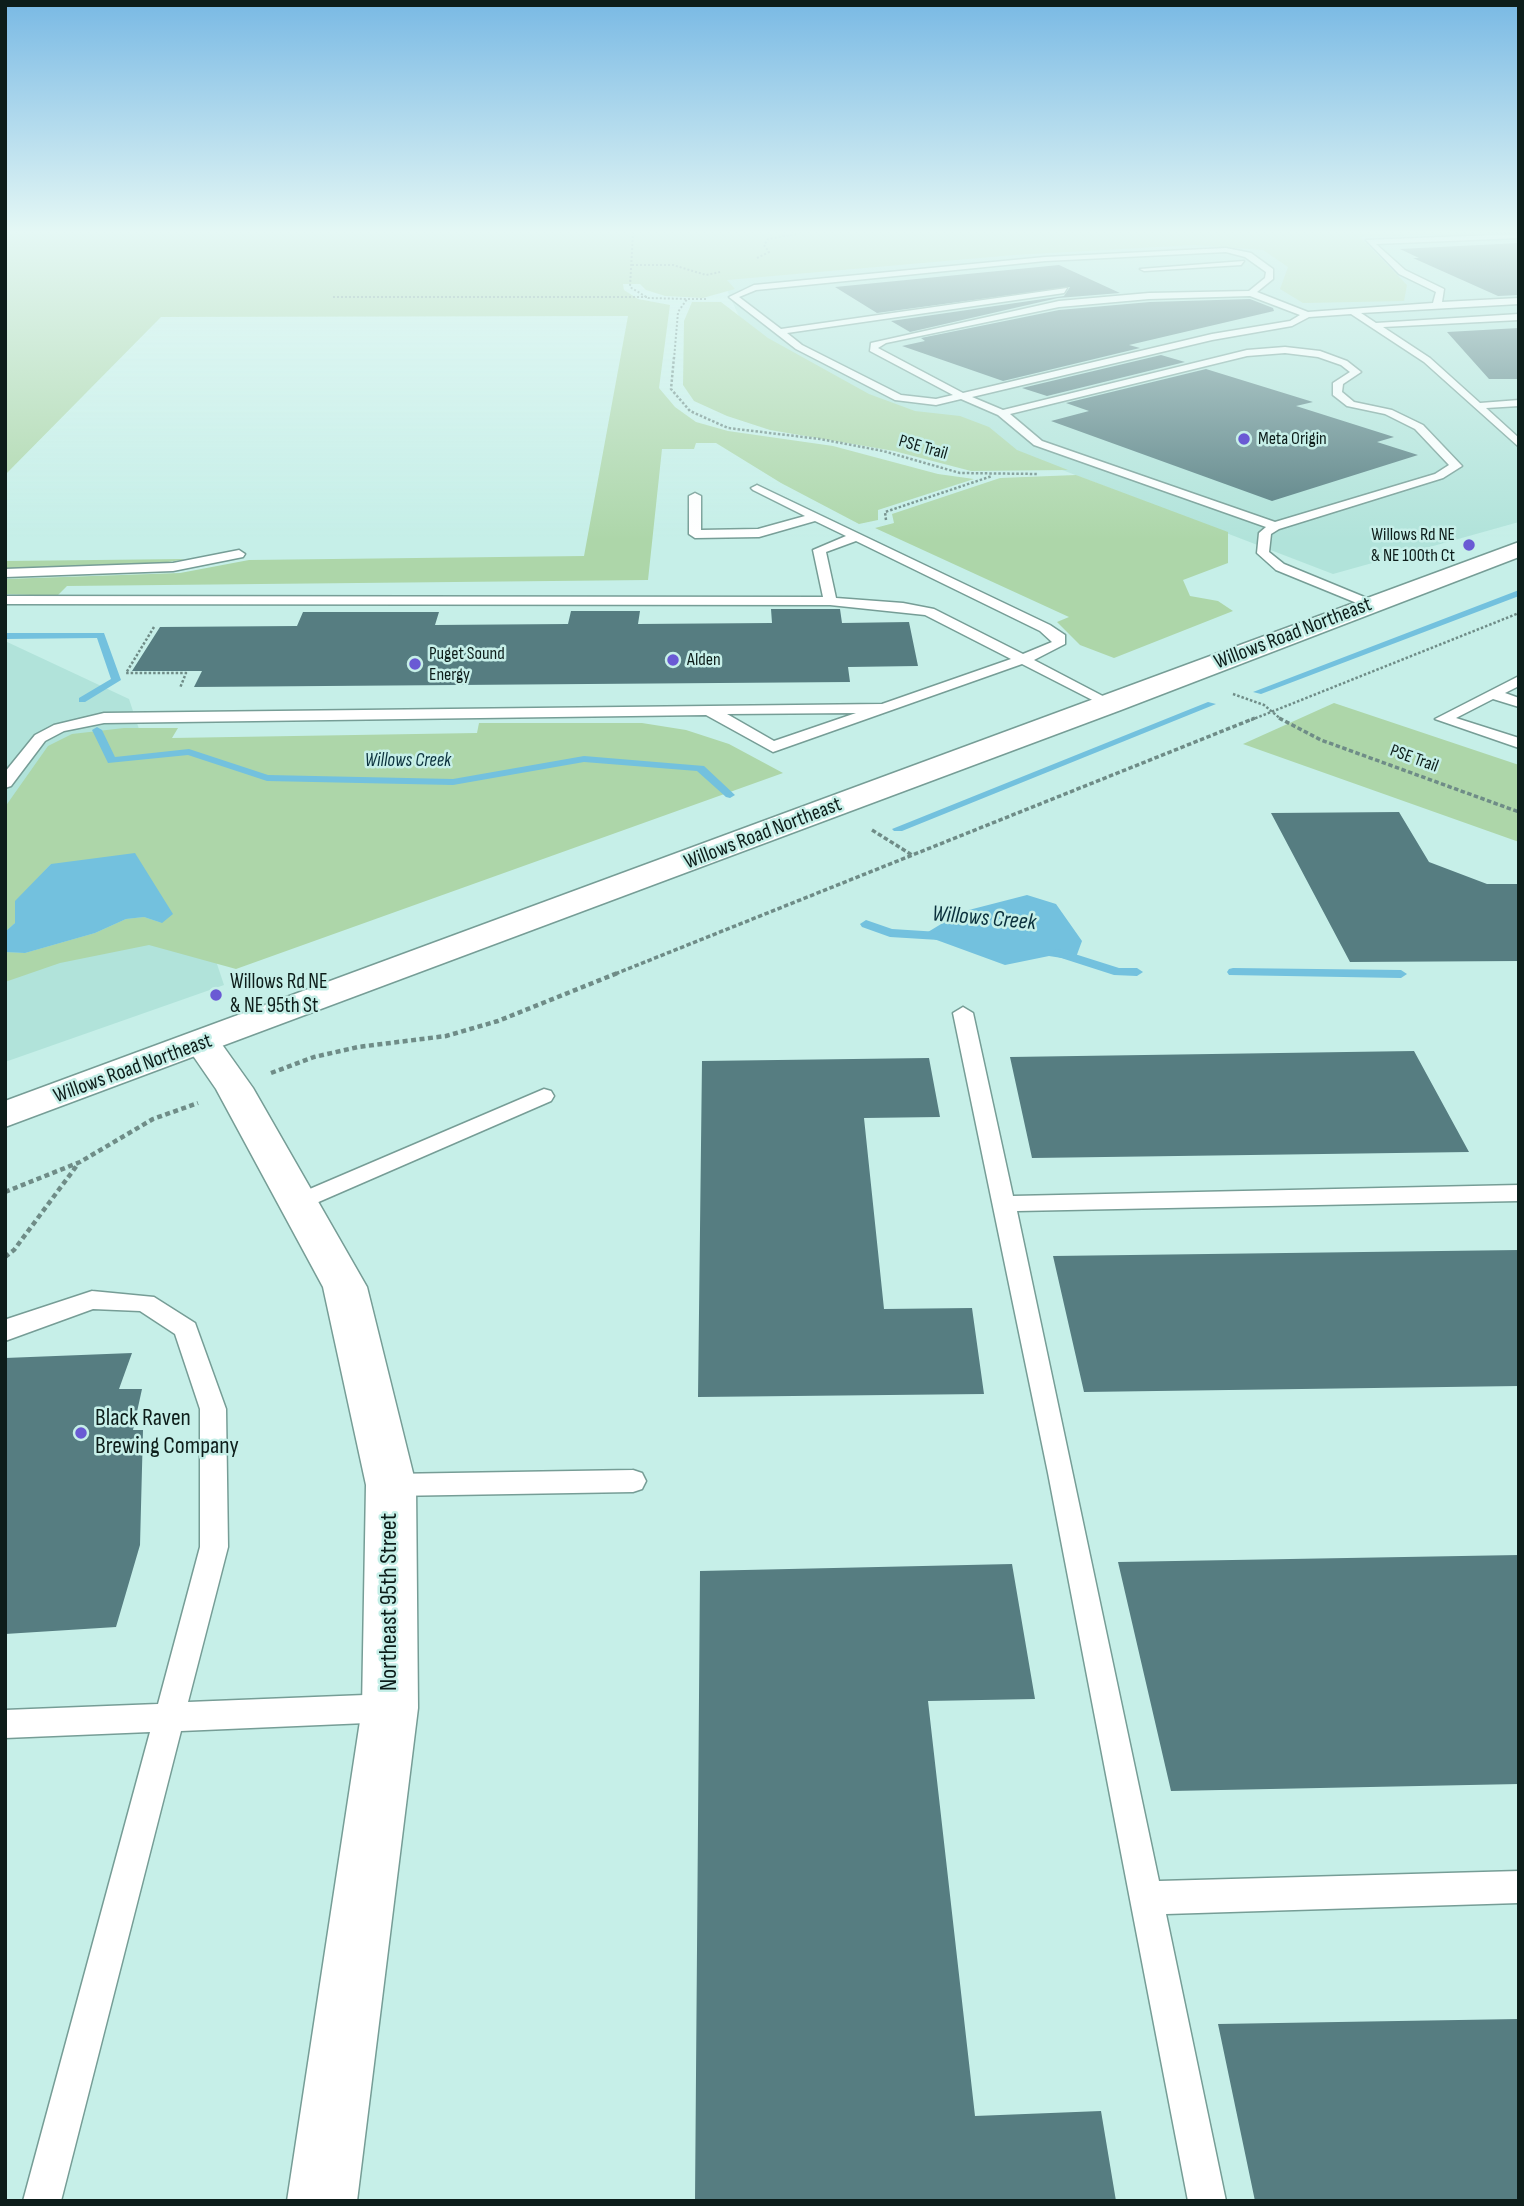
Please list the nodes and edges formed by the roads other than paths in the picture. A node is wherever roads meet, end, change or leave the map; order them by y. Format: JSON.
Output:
{"nodes":[{"id":1,"x":781,"y":335,"type":"edge"},
{"id":2,"x":919,"y":335,"type":"edge"},
{"id":3,"x":1224,"y":335,"type":"edge"},
{"id":4,"x":1391,"y":335,"type":"edge"},
{"id":5,"x":961,"y":396,"type":"junction"},
{"id":6,"x":1519,"y":403,"type":"edge"},
{"id":7,"x":1477,"y":406,"type":"junction"},
{"id":8,"x":1002,"y":413,"type":"junction"},
{"id":9,"x":1519,"y":444,"type":"edge"},
{"id":10,"x":757,"y":488,"type":"dead end"},
{"id":11,"x":695,"y":496,"type":"dead end"},
{"id":12,"x":814,"y":517,"type":"junction"},
{"id":13,"x":1275,"y":526,"type":"junction"},
{"id":14,"x":855,"y":537,"type":"junction"},
{"id":15,"x":1519,"y":548,"type":"edge"},
{"id":16,"x":239,"y":554,"type":"dead end"},
{"id":17,"x":5,"y":573,"type":"edge"},
{"id":18,"x":5,"y":600,"type":"edge"},
{"id":19,"x":830,"y":601,"type":"junction"},
{"id":20,"x":1369,"y":604,"type":"junction"},
{"id":21,"x":1020,"y":660,"type":"junction"},
{"id":22,"x":1519,"y":680,"type":"edge"},
{"id":23,"x":1493,"y":694,"type":"junction"},
{"id":24,"x":1519,"y":703,"type":"edge"},
{"id":25,"x":1111,"y":704,"type":"junction"},
{"id":26,"x":705,"y":708,"type":"junction"},
{"id":27,"x":882,"y":708,"type":"junction"},
{"id":28,"x":1519,"y":743,"type":"edge"},
{"id":29,"x":5,"y":783,"type":"edge"},
{"id":30,"x":963,"y":1013,"type":"dead end"},
{"id":31,"x":203,"y":1044,"type":"junction"},
{"id":32,"x":544,"y":1096,"type":"dead end"},
{"id":33,"x":5,"y":1115,"type":"edge"},
{"id":34,"x":1519,"y":1193,"type":"edge"},
{"id":35,"x":299,"y":1202,"type":"junction"},
{"id":36,"x":1003,"y":1204,"type":"junction"},
{"id":37,"x":5,"y":1332,"type":"edge"},
{"id":38,"x":634,"y":1480,"type":"dead end"},
{"id":39,"x":391,"y":1485,"type":"junction"},
{"id":40,"x":390,"y":1708,"type":"junction"},
{"id":41,"x":168,"y":1717,"type":"junction"},
{"id":42,"x":5,"y":1724,"type":"edge"},
{"id":43,"x":1519,"y":1887,"type":"edge"},
{"id":44,"x":1145,"y":1898,"type":"junction"},
{"id":45,"x":41,"y":2201,"type":"edge"},
{"id":46,"x":322,"y":2201,"type":"edge"},
{"id":47,"x":1207,"y":2201,"type":"edge"}],
"edges":[{"from":1,"to":5,"type":"lane"},
{"from":2,"to":5,"type":"lane"},
{"from":3,"to":5,"type":"lane"},
{"from":4,"to":7,"type":"lane"},
{"from":5,"to":8,"type":"lane"},
{"from":6,"to":7,"type":"lane"},
{"from":7,"to":9,"type":"lane"},
{"from":8,"to":13,"type":"lane"},
{"from":8,"to":13,"type":"lane"},
{"from":10,"to":12,"type":"lane"},
{"from":11,"to":12,"type":"lane"},
{"from":12,"to":14,"type":"lane"},
{"from":13,"to":20,"type":"lane"},
{"from":14,"to":19,"type":"lane"},
{"from":14,"to":21,"type":"lane"},
{"from":15,"to":20,"type":"main road","name":"Willows Road Northeast"},
{"from":16,"to":17,"type":"lane"},
{"from":18,"to":19,"type":"lane"},
{"from":19,"to":21,"type":"lane"},
{"from":20,"to":25,"type":"main road","name":"Willows Road Northeast"},
{"from":21,"to":25,"type":"lane"},
{"from":21,"to":27,"type":"lane"},
{"from":22,"to":23,"type":"lane"},
{"from":23,"to":24,"type":"lane"},
{"from":23,"to":28,"type":"lane"},
{"from":25,"to":31,"type":"main road","name":"Willows Road Northeast"},
{"from":26,"to":27,"type":"lane"},
{"from":26,"to":27,"type":"lane"},
{"from":26,"to":29,"type":"lane"},
{"from":30,"to":36,"type":"lane"},
{"from":31,"to":33,"type":"main road","name":"Willows Road Northeast"},
{"from":31,"to":35,"type":"main road","name":"Northeast 95th Street"},
{"from":32,"to":35,"type":"lane"},
{"from":34,"to":36,"type":"lane"},
{"from":35,"to":39,"type":"main road","name":"Northeast 95th Street"},
{"from":36,"to":44,"type":"lane"},
{"from":37,"to":41,"type":"lane"},
{"from":38,"to":39,"type":"lane"},
{"from":39,"to":40,"type":"main road","name":"Northeast 95th Street"},
{"from":40,"to":41,"type":"lane"},
{"from":40,"to":46,"type":"main road","name":"Northeast 95th Street"},
{"from":41,"to":42,"type":"lane"},
{"from":41,"to":45,"type":"lane"},
{"from":43,"to":44,"type":"lane"},
{"from":44,"to":47,"type":"lane"}]}
